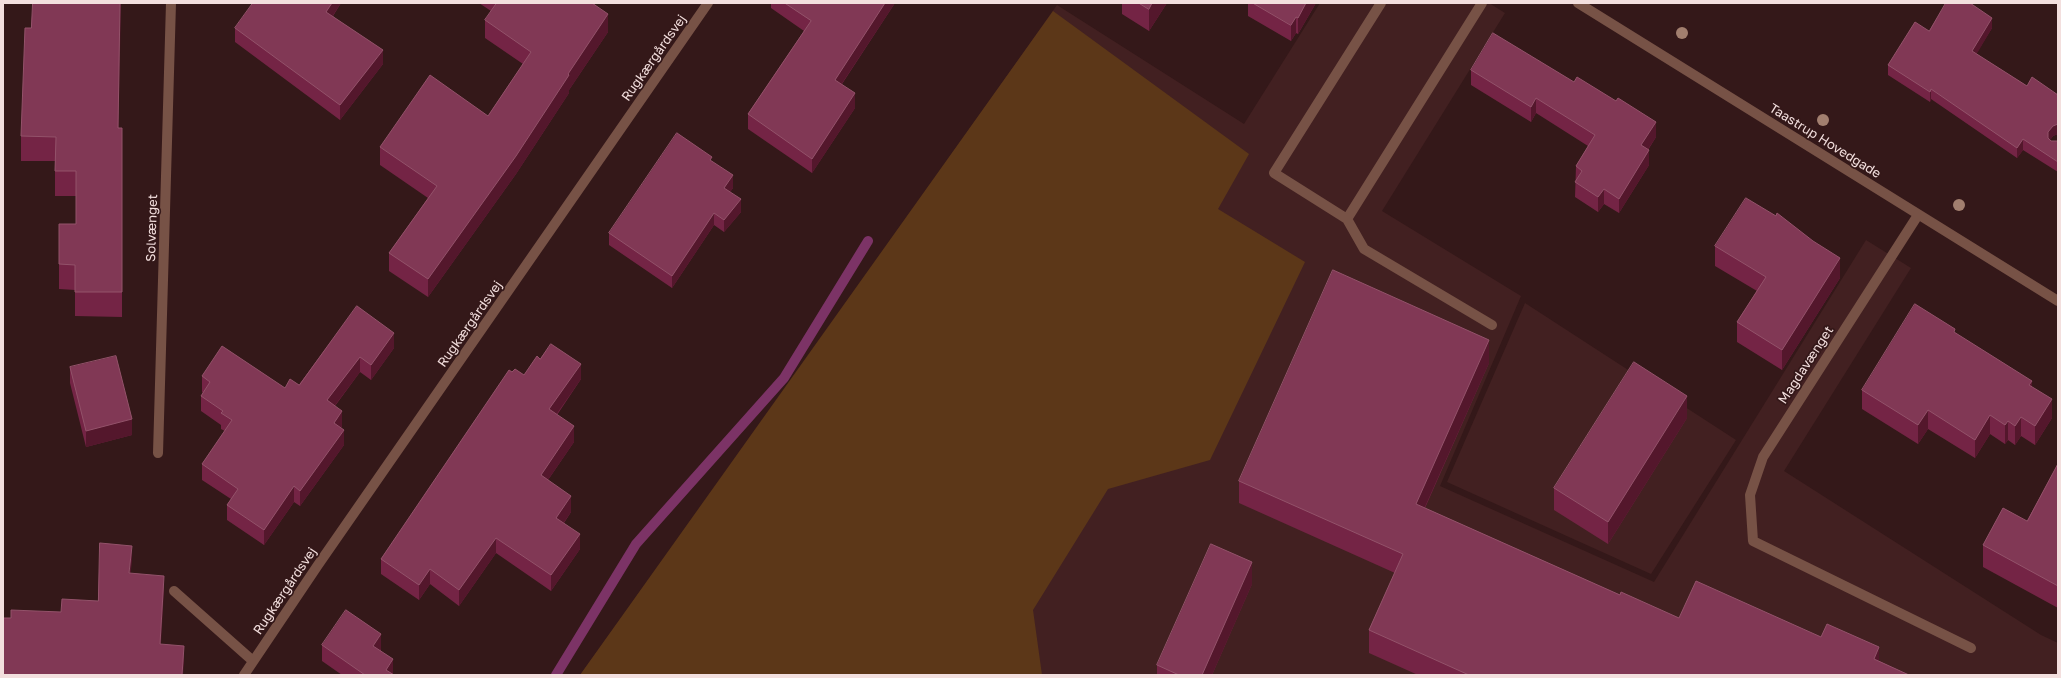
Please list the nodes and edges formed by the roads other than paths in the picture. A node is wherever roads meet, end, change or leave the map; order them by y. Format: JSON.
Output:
{"nodes":[{"id":1,"x":171,"y":3,"type":"edge"},
{"id":2,"x":708,"y":3,"type":"edge"},
{"id":3,"x":1381,"y":3,"type":"edge"},
{"id":4,"x":1482,"y":3,"type":"edge"},
{"id":5,"x":1578,"y":3,"type":"edge"},
{"id":6,"x":1918,"y":215,"type":"junction"},
{"id":7,"x":1347,"y":218,"type":"junction"},
{"id":8,"x":2058,"y":301,"type":"edge"},
{"id":9,"x":1492,"y":325,"type":"dead end"},
{"id":10,"x":158,"y":453,"type":"dead end"},
{"id":11,"x":174,"y":591,"type":"dead end"},
{"id":12,"x":1971,"y":648,"type":"dead end"},
{"id":13,"x":253,"y":661,"type":"junction"},
{"id":14,"x":244,"y":675,"type":"edge"}],
"edges":[{"from":1,"to":10,"type":"street","name":"Solvænget"},
{"from":2,"to":13,"type":"street","name":"Rugkærgårdsvej"},
{"from":3,"to":7,"type":"street"},
{"from":4,"to":7,"type":"street"},
{"from":5,"to":6,"type":"street","name":"Taastrup Hovedgade"},
{"from":6,"to":8,"type":"street","name":"Taastrup Hovedgade"},
{"from":6,"to":12,"type":"street","name":"Magdavænget"},
{"from":7,"to":9,"type":"street"},
{"from":11,"to":13,"type":"street"},
{"from":13,"to":14,"type":"street","name":"Rugkærgårdsvej"}]}
